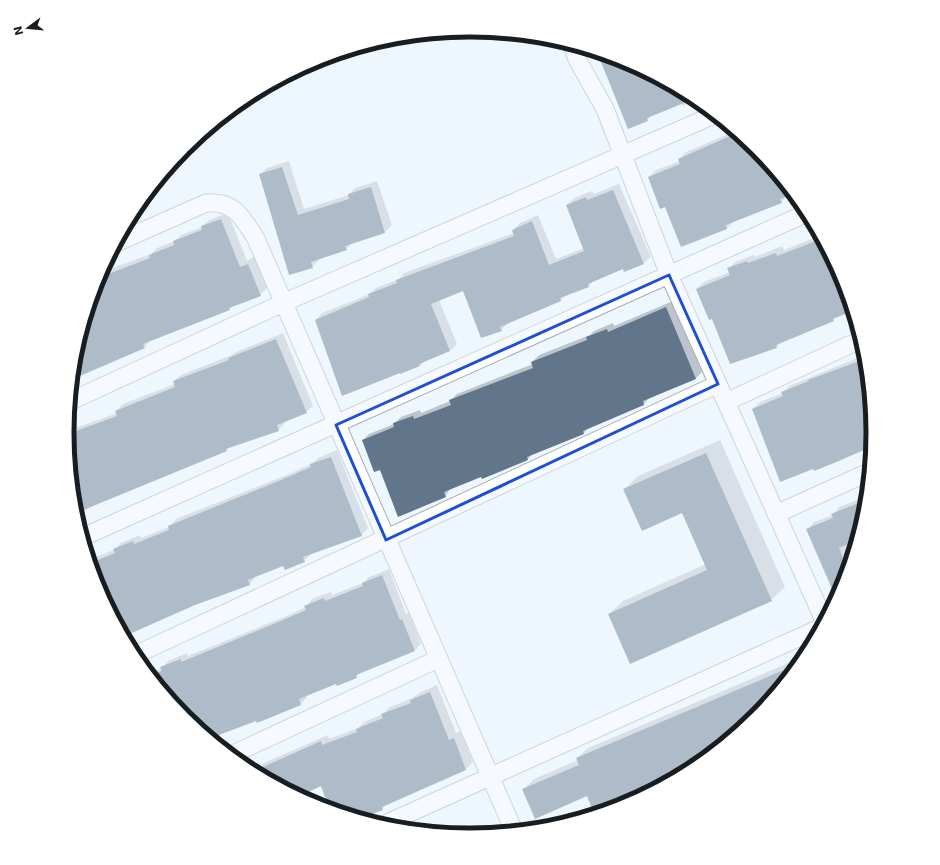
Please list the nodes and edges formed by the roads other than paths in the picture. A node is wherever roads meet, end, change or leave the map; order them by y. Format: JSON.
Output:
{"nodes":[{"id":1,"x":574,"y":51,"type":"edge"},
{"id":2,"x":709,"y":117,"type":"edge"},
{"id":3,"x":622,"y":156,"type":"junction"},
{"id":4,"x":801,"y":216,"type":"edge"},
{"id":5,"x":125,"y":239,"type":"edge"},
{"id":6,"x":669,"y":275,"type":"junction"},
{"id":7,"x":284,"y":303,"type":"junction"},
{"id":8,"x":855,"y":342,"type":"edge"},
{"id":9,"x":718,"y":384,"type":"junction"},
{"id":10,"x":76,"y":399,"type":"edge"},
{"id":11,"x":726,"y":402,"type":"junction"},
{"id":12,"x":336,"y":425,"type":"junction"},
{"id":13,"x":863,"y":475,"type":"edge"},
{"id":14,"x":776,"y":514,"type":"junction"},
{"id":15,"x":88,"y":535,"type":"edge"},
{"id":16,"x":386,"y":540,"type":"junction"},
{"id":17,"x":821,"y":614,"type":"edge"},
{"id":18,"x":812,"y":632,"type":"edge"},
{"id":19,"x":141,"y":652,"type":"edge"},
{"id":20,"x":438,"y":659,"type":"junction"},
{"id":21,"x":237,"y":752,"type":"edge"},
{"id":22,"x":490,"y":778,"type":"junction"},
{"id":23,"x":394,"y":820,"type":"edge"},
{"id":24,"x":512,"y":826,"type":"edge"}],
"edges":[{"from":1,"to":3,"type":"street"},
{"from":2,"to":3,"type":"street"},
{"from":3,"to":6,"type":"street"},
{"from":3,"to":7,"type":"street"},
{"from":4,"to":6,"type":"street"},
{"from":5,"to":7,"type":"street"},
{"from":6,"to":9,"type":"street"},
{"from":6,"to":12,"type":"street"},
{"from":7,"to":10,"type":"street"},
{"from":7,"to":12,"type":"street"},
{"from":8,"to":11,"type":"street"},
{"from":9,"to":11,"type":"street"},
{"from":9,"to":16,"type":"street"},
{"from":11,"to":14,"type":"street"},
{"from":12,"to":15,"type":"street"},
{"from":12,"to":16,"type":"street"},
{"from":13,"to":14,"type":"street"},
{"from":14,"to":17,"type":"street"},
{"from":16,"to":19,"type":"street"},
{"from":16,"to":20,"type":"street"},
{"from":18,"to":22,"type":"street"},
{"from":20,"to":21,"type":"street"},
{"from":20,"to":22,"type":"street"},
{"from":22,"to":23,"type":"street"},
{"from":22,"to":24,"type":"street"}]}
